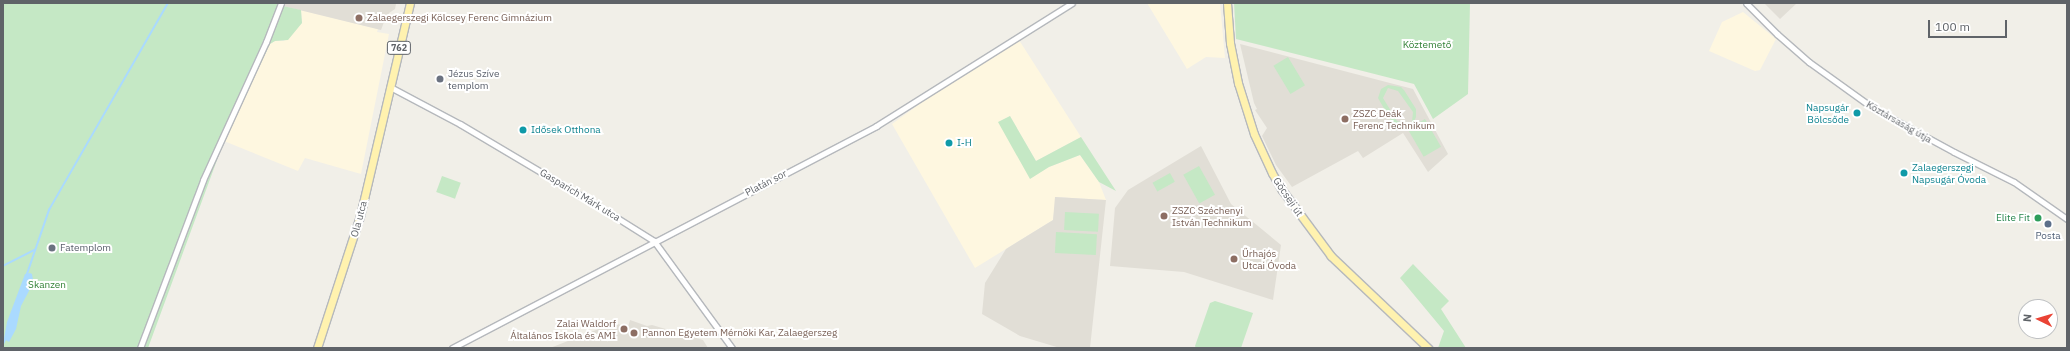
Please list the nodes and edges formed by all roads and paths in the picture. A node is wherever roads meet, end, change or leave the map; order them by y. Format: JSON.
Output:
{"nodes":[{"id":1,"x":281,"y":3,"type":"edge"},
{"id":2,"x":410,"y":3,"type":"edge"},
{"id":3,"x":1072,"y":3,"type":"edge"},
{"id":4,"x":1227,"y":3,"type":"edge"},
{"id":5,"x":1746,"y":3,"type":"edge"},
{"id":6,"x":390,"y":86,"type":"junction"},
{"id":7,"x":2067,"y":219,"type":"edge"},
{"id":8,"x":654,"y":241,"type":"junction"},
{"id":9,"x":140,"y":348,"type":"edge"},
{"id":10,"x":317,"y":348,"type":"edge"},
{"id":11,"x":452,"y":348,"type":"edge"},
{"id":12,"x":732,"y":348,"type":"edge"},
{"id":13,"x":1428,"y":348,"type":"edge"}],
"edges":[{"from":1,"to":9,"type":"street"},
{"from":2,"to":6,"type":"main road","number":"762"},
{"from":3,"to":8,"type":"street","name":"Platán sor"},
{"from":4,"to":13,"type":"main road","name":"Göcseji út"},
{"from":5,"to":7,"type":"street","name":"Köztársaság útja"},
{"from":6,"to":8,"type":"street","name":"Gasparich Márk utca"},
{"from":6,"to":10,"type":"main road","name":"Ola utca","number":"762"},
{"from":8,"to":11,"type":"street","name":"Platán sor"},
{"from":8,"to":12,"type":"street","name":"Gasparich Márk utca"}]}
